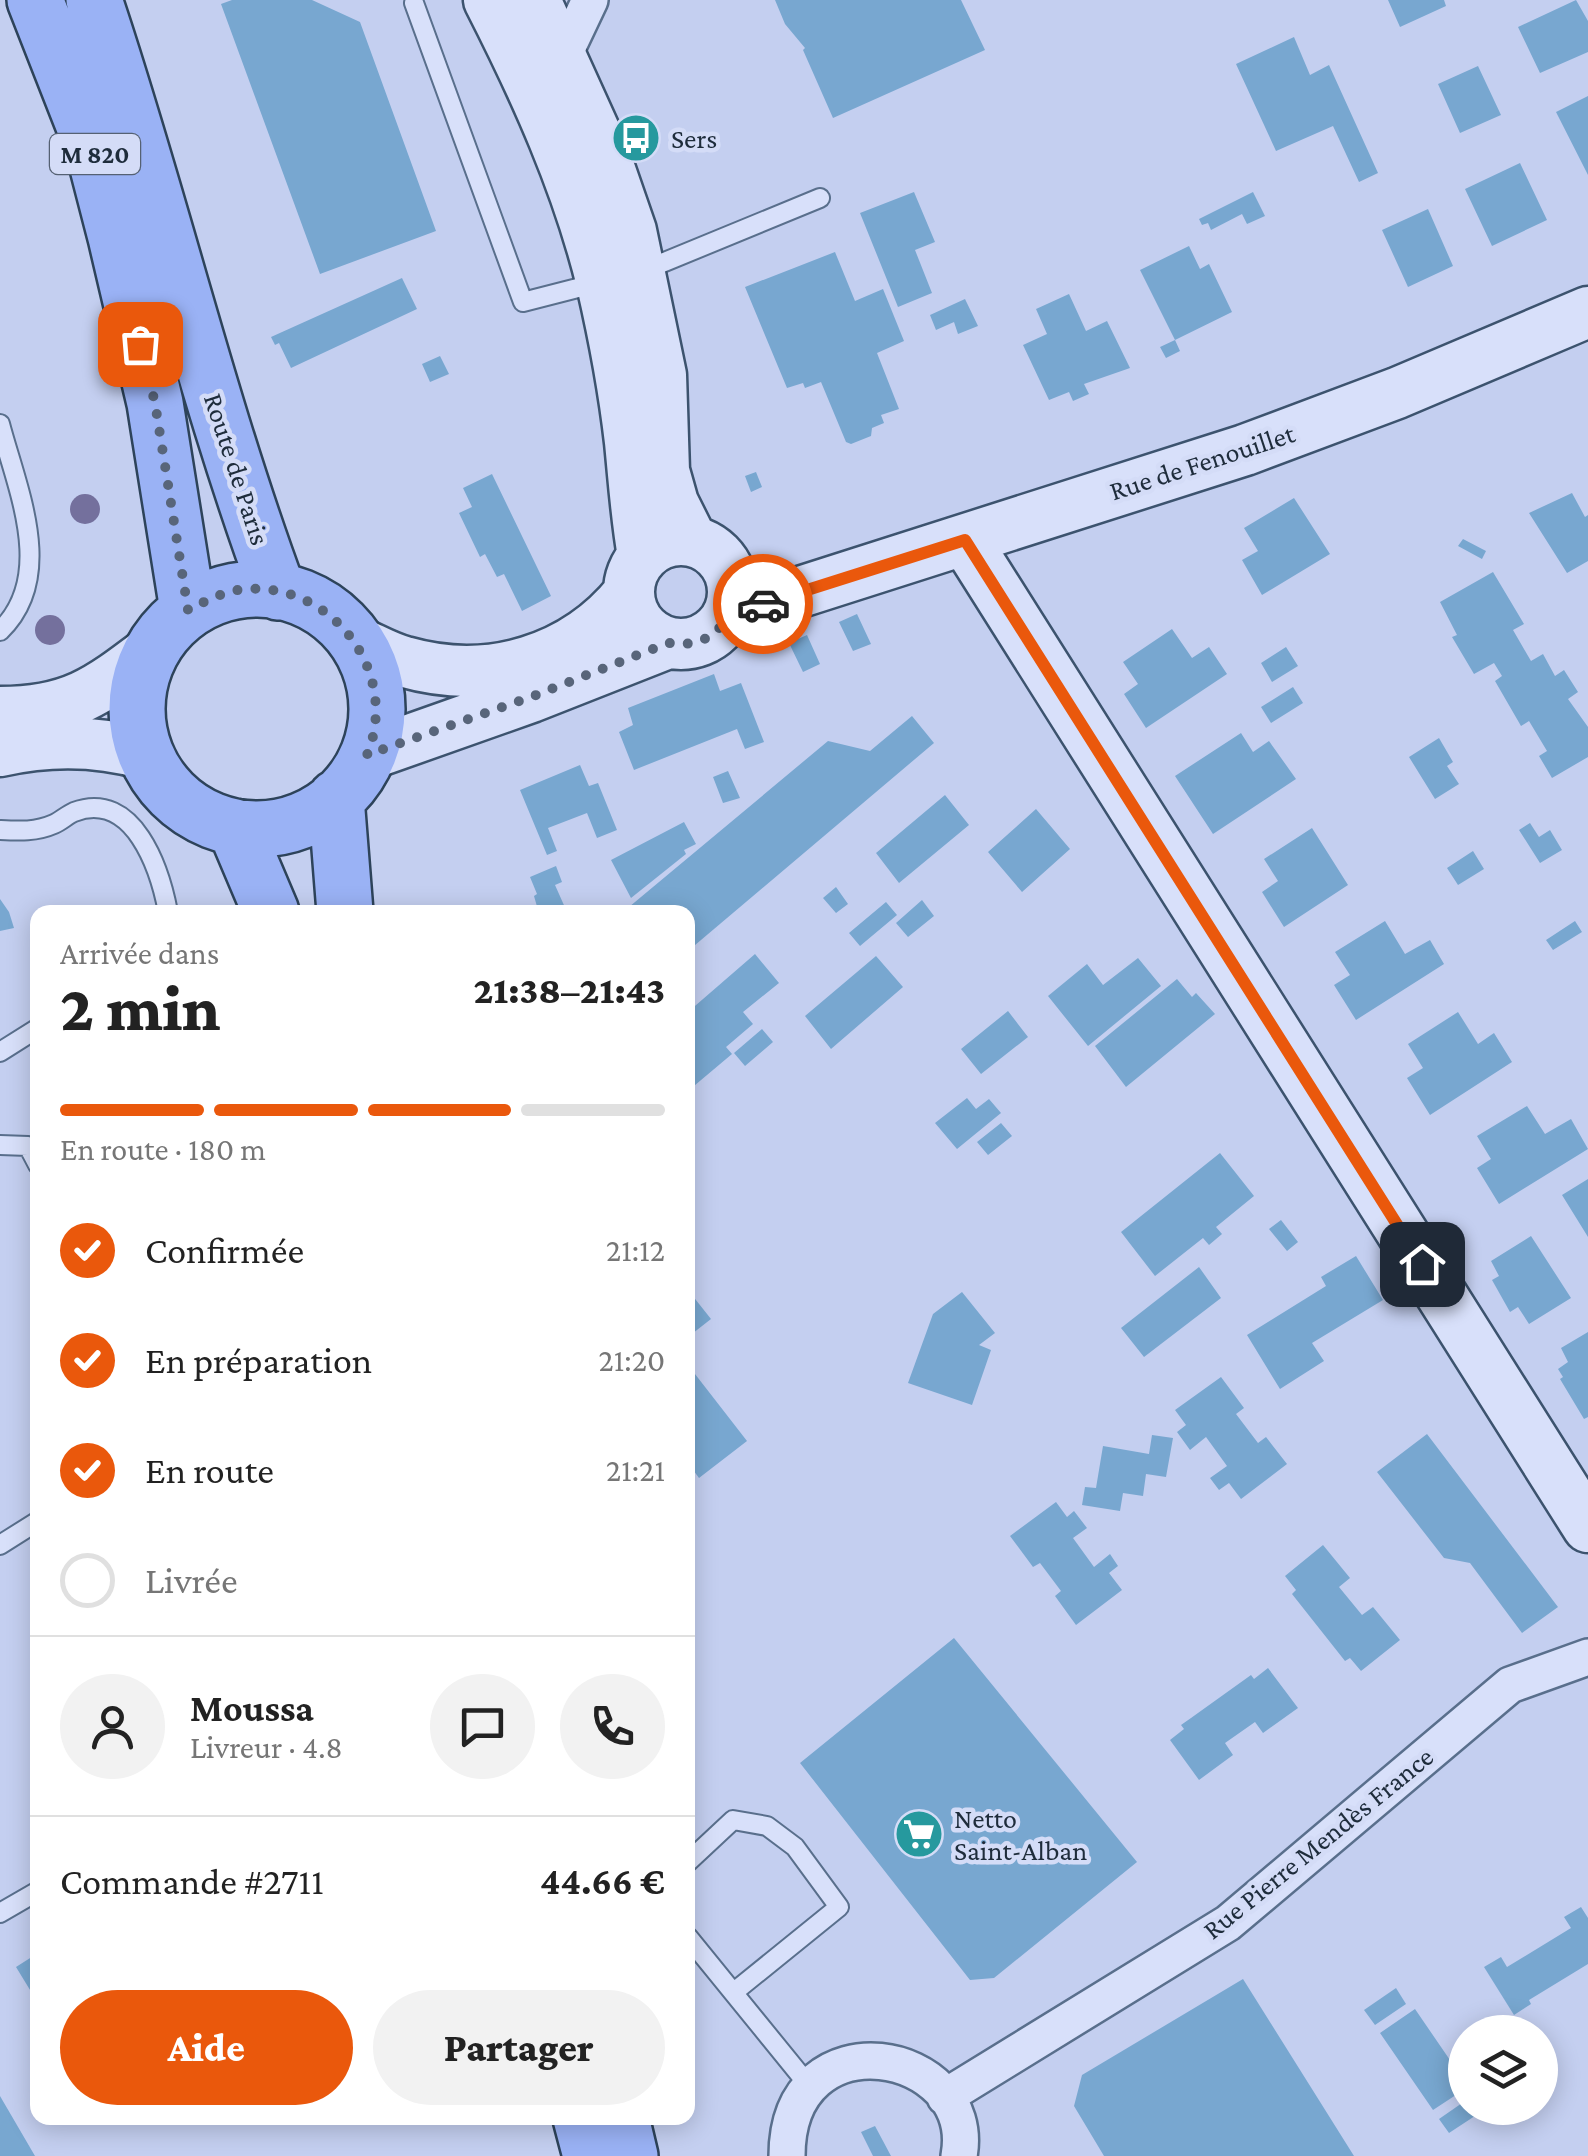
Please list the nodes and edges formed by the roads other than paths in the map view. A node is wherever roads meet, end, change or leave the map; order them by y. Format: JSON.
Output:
{"nodes":[{"id":1,"x":35,"y":0,"type":"edge"},
{"id":2,"x":94,"y":0,"type":"edge"},
{"id":3,"x":489,"y":0,"type":"edge"},
{"id":4,"x":535,"y":0,"type":"edge"},
{"id":5,"x":590,"y":0,"type":"edge"},
{"id":6,"x":414,"y":3,"type":"dead end"},
{"id":7,"x":563,"y":58,"type":"junction"},
{"id":8,"x":820,"y":198,"type":"dead end"},
{"id":9,"x":621,"y":276,"type":"junction"},
{"id":10,"x":1588,"y":312,"type":"edge"},
{"id":11,"x":0,"y":424,"type":"edge"},
{"id":12,"x":965,"y":540,"type":"junction"},
{"id":13,"x":692,"y":541,"type":"junction"},
{"id":14,"x":636,"y":574,"type":"junction"},
{"id":15,"x":278,"y":592,"type":"junction"},
{"id":16,"x":729,"y":594,"type":"junction"},
{"id":17,"x":188,"y":610,"type":"junction"},
{"id":18,"x":1,"y":630,"type":"edge"},
{"id":19,"x":355,"y":641,"type":"junction"},
{"id":20,"x":668,"y":643,"type":"junction"},
{"id":21,"x":152,"y":650,"type":"junction"},
{"id":22,"x":0,"y":712,"type":"edge"},
{"id":23,"x":0,"y":751,"type":"edge"},
{"id":24,"x":145,"y":754,"type":"junction"},
{"id":25,"x":352,"y":776,"type":"junction"},
{"id":26,"x":235,"y":826,"type":"junction"},
{"id":27,"x":0,"y":830,"type":"edge"},
{"id":28,"x":166,"y":905,"type":"edge"},
{"id":29,"x":267,"y":905,"type":"edge"},
{"id":30,"x":344,"y":905,"type":"edge"},
{"id":31,"x":30,"y":1033,"type":"edge"},
{"id":32,"x":0,"y":1052,"type":"edge"},
{"id":33,"x":30,"y":1140,"type":"edge"},
{"id":34,"x":0,"y":1146,"type":"edge"},
{"id":35,"x":30,"y":1526,"type":"edge"},
{"id":36,"x":1588,"y":1527,"type":"edge"},
{"id":37,"x":0,"y":1545,"type":"edge"},
{"id":38,"x":1588,"y":1657,"type":"edge"},
{"id":39,"x":695,"y":1855,"type":"edge"},
{"id":40,"x":30,"y":1896,"type":"edge"},
{"id":41,"x":0,"y":1913,"type":"edge"},
{"id":42,"x":695,"y":1945,"type":"edge"},
{"id":43,"x":734,"y":1992,"type":"junction"},
{"id":44,"x":810,"y":2087,"type":"junction"},
{"id":45,"x":945,"y":2096,"type":"junction"},
{"id":46,"x":583,"y":2125,"type":"edge"},
{"id":47,"x":623,"y":2125,"type":"edge"},
{"id":48,"x":590,"y":2156,"type":"edge"},
{"id":49,"x":630,"y":2156,"type":"edge"},
{"id":50,"x":787,"y":2156,"type":"edge"},
{"id":51,"x":959,"y":2156,"type":"edge"}],
"edges":[{"from":1,"to":17,"type":"main road","number":"M 820"},
{"from":2,"to":15,"type":"main road","name":"Route de Paris","number":"M 820"},
{"from":3,"to":9,"type":"main road"},
{"from":4,"to":7,"type":"main road"},
{"from":5,"to":7,"type":"street"},
{"from":6,"to":9,"type":"lane"},
{"from":7,"to":9,"type":"main road"},
{"from":8,"to":9,"type":"lane"},
{"from":9,"to":13,"type":"main road"},
{"from":9,"to":14,"type":"main road"},
{"from":10,"to":12,"type":"main road","name":"Rue de Fenouillet"},
{"from":11,"to":18,"type":"lane"},
{"from":12,"to":16,"type":"main road","name":"Rue de Fenouillet"},
{"from":12,"to":36,"type":"main road"},
{"from":13,"to":14,"type":"main road"},
{"from":13,"to":16,"type":"main road"},
{"from":14,"to":19,"type":"main road"},
{"from":14,"to":20,"type":"main road"},
{"from":15,"to":17,"type":"main road"},
{"from":15,"to":19,"type":"main road"},
{"from":16,"to":20,"type":"main road"},
{"from":17,"to":21,"type":"main road"},
{"from":19,"to":25,"type":"main road"},
{"from":20,"to":25,"type":"main road"},
{"from":21,"to":22,"type":"main road"},
{"from":21,"to":24,"type":"main road"},
{"from":23,"to":24,"type":"main road"},
{"from":24,"to":26,"type":"main road"},
{"from":25,"to":26,"type":"main road"},
{"from":25,"to":30,"type":"main road"},
{"from":26,"to":29,"type":"main road"},
{"from":27,"to":28,"type":"lane"},
{"from":31,"to":32,"type":"lane"},
{"from":33,"to":34,"type":"lane"},
{"from":35,"to":37,"type":"lane"},
{"from":38,"to":45,"type":"street","name":"Rue Pierre Mendès France"},
{"from":39,"to":43,"type":"lane"},
{"from":40,"to":41,"type":"lane"},
{"from":42,"to":43,"type":"lane"},
{"from":43,"to":44,"type":"lane"},
{"from":44,"to":45,"type":"street"},
{"from":44,"to":50,"type":"street"},
{"from":45,"to":51,"type":"street"},
{"from":46,"to":48,"type":"main road"},
{"from":47,"to":49,"type":"main road"}]}
